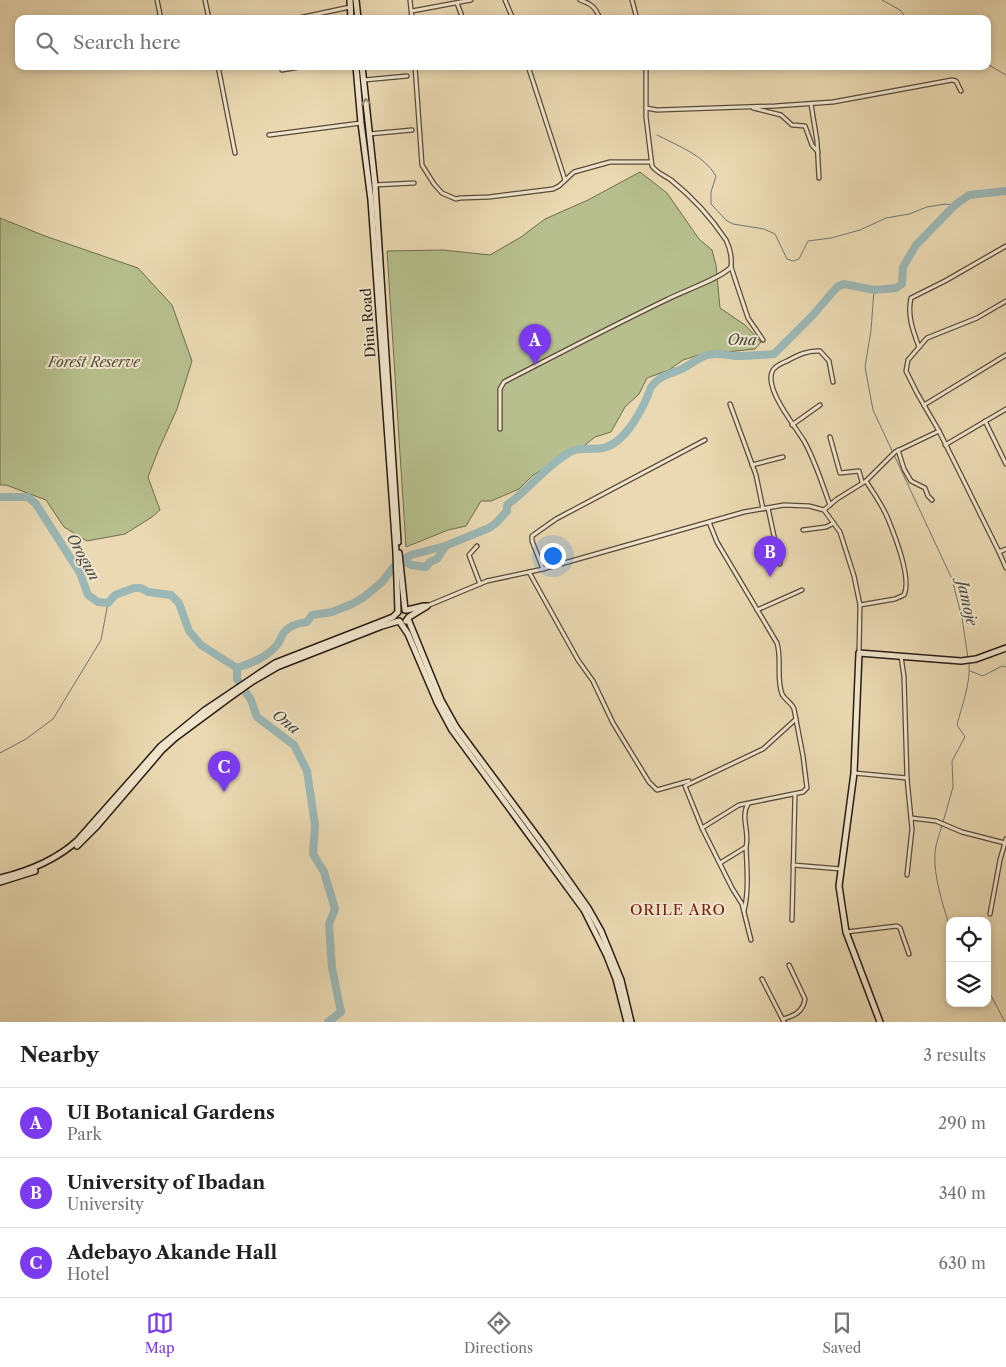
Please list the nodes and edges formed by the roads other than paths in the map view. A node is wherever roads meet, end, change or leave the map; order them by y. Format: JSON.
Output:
{"nodes":[{"id":1,"x":157,"y":0,"type":"edge"},
{"id":2,"x":205,"y":0,"type":"edge"},
{"id":3,"x":350,"y":0,"type":"edge"},
{"id":4,"x":356,"y":0,"type":"edge"},
{"id":5,"x":410,"y":0,"type":"edge"},
{"id":6,"x":471,"y":0,"type":"edge"},
{"id":7,"x":506,"y":0,"type":"edge"},
{"id":8,"x":580,"y":0,"type":"edge"},
{"id":9,"x":632,"y":0,"type":"edge"},
{"id":10,"x":457,"y":4,"type":"junction"},
{"id":11,"x":350,"y":7,"type":"junction"},
{"id":12,"x":412,"y":11,"type":"junction"},
{"id":13,"x":160,"y":15,"type":"edge"},
{"id":14,"x":208,"y":15,"type":"edge"},
{"id":15,"x":313,"y":15,"type":"edge"},
{"id":16,"x":351,"y":15,"type":"edge"},
{"id":17,"x":358,"y":15,"type":"edge"},
{"id":18,"x":412,"y":15,"type":"edge"},
{"id":19,"x":461,"y":15,"type":"edge"},
{"id":20,"x":512,"y":15,"type":"edge"},
{"id":21,"x":599,"y":15,"type":"edge"},
{"id":22,"x":636,"y":15,"type":"edge"},
{"id":23,"x":219,"y":70,"type":"edge"},
{"id":24,"x":356,"y":70,"type":"edge"},
{"id":25,"x":363,"y":70,"type":"edge"},
{"id":26,"x":415,"y":70,"type":"edge"},
{"id":27,"x":529,"y":70,"type":"edge"},
{"id":28,"x":646,"y":70,"type":"edge"},
{"id":29,"x":408,"y":76,"type":"dead end"},
{"id":30,"x":364,"y":80,"type":"junction"},
{"id":31,"x":962,"y":91,"type":"dead end"},
{"id":32,"x":810,"y":104,"type":"junction"},
{"id":33,"x":749,"y":107,"type":"junction"},
{"id":34,"x":646,"y":108,"type":"junction"},
{"id":35,"x":361,"y":123,"type":"junction"},
{"id":36,"x":412,"y":130,"type":"dead end"},
{"id":37,"x":368,"y":134,"type":"junction"},
{"id":38,"x":268,"y":135,"type":"dead end"},
{"id":39,"x":818,"y":152,"type":"junction"},
{"id":40,"x":235,"y":153,"type":"dead end"},
{"id":41,"x":651,"y":162,"type":"junction"},
{"id":42,"x":819,"y":178,"type":"dead end"},
{"id":43,"x":565,"y":180,"type":"junction"},
{"id":44,"x":414,"y":183,"type":"dead end"},
{"id":45,"x":373,"y":185,"type":"junction"},
{"id":46,"x":1006,"y":246,"type":"edge"},
{"id":47,"x":731,"y":267,"type":"junction"},
{"id":48,"x":1006,"y":301,"type":"edge"},
{"id":49,"x":763,"y":340,"type":"dead end"},
{"id":50,"x":919,"y":347,"type":"junction"},
{"id":51,"x":1006,"y":355,"type":"edge"},
{"id":52,"x":833,"y":382,"type":"dead end"},
{"id":53,"x":730,"y":404,"type":"dead end"},
{"id":54,"x":820,"y":405,"type":"dead end"},
{"id":55,"x":924,"y":405,"type":"junction"},
{"id":56,"x":1006,"y":409,"type":"edge"},
{"id":57,"x":985,"y":421,"type":"junction"},
{"id":58,"x":792,"y":425,"type":"junction"},
{"id":59,"x":500,"y":429,"type":"dead end"},
{"id":60,"x":939,"y":431,"type":"junction"},
{"id":61,"x":830,"y":437,"type":"dead end"},
{"id":62,"x":705,"y":440,"type":"dead end"},
{"id":63,"x":945,"y":445,"type":"junction"},
{"id":64,"x":898,"y":450,"type":"junction"},
{"id":65,"x":783,"y":457,"type":"dead end"},
{"id":66,"x":1006,"y":464,"type":"edge"},
{"id":67,"x":752,"y":465,"type":"junction"},
{"id":68,"x":864,"y":482,"type":"junction"},
{"id":69,"x":932,"y":500,"type":"dead end"},
{"id":70,"x":830,"y":505,"type":"junction"},
{"id":71,"x":768,"y":508,"type":"junction"},
{"id":72,"x":763,"y":509,"type":"junction"},
{"id":73,"x":824,"y":510,"type":"junction"},
{"id":74,"x":709,"y":522,"type":"junction"},
{"id":75,"x":834,"y":523,"type":"junction"},
{"id":76,"x":803,"y":530,"type":"dead end"},
{"id":77,"x":477,"y":546,"type":"dead end"},
{"id":78,"x":1006,"y":550,"type":"edge"},
{"id":79,"x":999,"y":552,"type":"junction"},
{"id":80,"x":780,"y":564,"type":"dead end"},
{"id":81,"x":1006,"y":568,"type":"edge"},
{"id":82,"x":542,"y":569,"type":"junction"},
{"id":83,"x":529,"y":572,"type":"junction"},
{"id":84,"x":400,"y":578,"type":"junction"},
{"id":85,"x":480,"y":584,"type":"junction"},
{"id":86,"x":802,"y":590,"type":"dead end"},
{"id":87,"x":427,"y":606,"type":"junction"},
{"id":88,"x":860,"y":606,"type":"junction"},
{"id":89,"x":406,"y":610,"type":"junction"},
{"id":90,"x":757,"y":610,"type":"junction"},
{"id":91,"x":398,"y":612,"type":"junction"},
{"id":92,"x":409,"y":618,"type":"junction"},
{"id":93,"x":400,"y":621,"type":"junction"},
{"id":94,"x":1006,"y":648,"type":"edge"},
{"id":95,"x":859,"y":653,"type":"junction"},
{"id":96,"x":901,"y":655,"type":"junction"},
{"id":97,"x":252,"y":680,"type":"junction"},
{"id":98,"x":229,"y":696,"type":"junction"},
{"id":99,"x":796,"y":718,"type":"junction"},
{"id":100,"x":854,"y":772,"type":"junction"},
{"id":101,"x":907,"y":778,"type":"junction"},
{"id":102,"x":689,"y":781,"type":"dead end"},
{"id":103,"x":679,"y":784,"type":"junction"},
{"id":104,"x":685,"y":786,"type":"junction"},
{"id":105,"x":795,"y":794,"type":"junction"},
{"id":106,"x":748,"y":803,"type":"junction"},
{"id":107,"x":911,"y":818,"type":"junction"},
{"id":108,"x":702,"y":828,"type":"junction"},
{"id":109,"x":1005,"y":841,"type":"edge"},
{"id":110,"x":746,"y":847,"type":"junction"},
{"id":111,"x":1004,"y":852,"type":"edge"},
{"id":112,"x":720,"y":863,"type":"junction"},
{"id":113,"x":793,"y":865,"type":"junction"},
{"id":114,"x":841,"y":869,"type":"junction"},
{"id":115,"x":906,"y":874,"type":"dead end"},
{"id":116,"x":0,"y":878,"type":"edge"},
{"id":117,"x":0,"y":882,"type":"edge"},
{"id":118,"x":744,"y":911,"type":"junction"},
{"id":119,"x":990,"y":914,"type":"dead end"},
{"id":120,"x":792,"y":920,"type":"dead end"},
{"id":121,"x":846,"y":932,"type":"junction"},
{"id":122,"x":751,"y":940,"type":"dead end"},
{"id":123,"x":909,"y":954,"type":"dead end"},
{"id":124,"x":789,"y":965,"type":"dead end"},
{"id":125,"x":762,"y":979,"type":"dead end"},
{"id":126,"x":880,"y":1020,"type":"edge"},
{"id":127,"x":783,"y":1021,"type":"edge"},
{"id":128,"x":627,"y":1022,"type":"edge"},
{"id":129,"x":631,"y":1022,"type":"edge"},
{"id":130,"x":873,"y":1022,"type":"edge"}],
"edges":[{"from":1,"to":13,"type":"street"},
{"from":2,"to":14,"type":"street"},
{"from":3,"to":11,"type":"street"},
{"from":4,"to":17,"type":"street"},
{"from":5,"to":12,"type":"street"},
{"from":6,"to":10,"type":"street"},
{"from":7,"to":20,"type":"street"},
{"from":8,"to":21,"type":"street"},
{"from":9,"to":22,"type":"street"},
{"from":10,"to":12,"type":"street"},
{"from":10,"to":19,"type":"street"},
{"from":11,"to":15,"type":"street"},
{"from":11,"to":16,"type":"street"},
{"from":12,"to":18,"type":"street"},
{"from":23,"to":40,"type":"street"},
{"from":24,"to":35,"type":"street","name":"Dina Road"},
{"from":25,"to":30,"type":"street","name":"Dina Road"},
{"from":26,"to":43,"type":"street"},
{"from":27,"to":43,"type":"street"},
{"from":28,"to":34,"type":"street"},
{"from":29,"to":30,"type":"street"},
{"from":37,"to":30,"type":"street","name":"Dina Road","one_way":true},
{"from":31,"to":32,"type":"street"},
{"from":32,"to":33,"type":"street"},
{"from":32,"to":39,"type":"street"},
{"from":33,"to":34,"type":"street"},
{"from":33,"to":39,"type":"street"},
{"from":34,"to":41,"type":"street"},
{"from":35,"to":38,"type":"street"},
{"from":35,"to":45,"type":"street","name":"Dina Road"},
{"from":36,"to":37,"type":"street"},
{"from":37,"to":45,"type":"street","name":"Dina Road"},
{"from":39,"to":42,"type":"street"},
{"from":41,"to":43,"type":"street"},
{"from":41,"to":47,"type":"street"},
{"from":44,"to":45,"type":"street"},
{"from":45,"to":84,"type":"street","name":"Dina Road"},
{"from":46,"to":50,"type":"street"},
{"from":47,"to":49,"type":"street"},
{"from":47,"to":59,"type":"street"},
{"from":48,"to":50,"type":"street"},
{"from":50,"to":55,"type":"street"},
{"from":51,"to":55,"type":"street"},
{"from":52,"to":58,"type":"street"},
{"from":53,"to":67,"type":"street"},
{"from":54,"to":58,"type":"street"},
{"from":55,"to":60,"type":"street"},
{"from":56,"to":57,"type":"street"},
{"from":57,"to":63,"type":"street"},
{"from":57,"to":66,"type":"street"},
{"from":58,"to":70,"type":"street"},
{"from":60,"to":63,"type":"street"},
{"from":60,"to":64,"type":"street"},
{"from":61,"to":68,"type":"street"},
{"from":62,"to":82,"type":"street"},
{"from":63,"to":79,"type":"street"},
{"from":64,"to":68,"type":"street"},
{"from":64,"to":69,"type":"street"},
{"from":65,"to":67,"type":"street"},
{"from":67,"to":72,"type":"street"},
{"from":68,"to":70,"type":"street"},
{"from":68,"to":88,"type":"street"},
{"from":70,"to":73,"type":"street"},
{"from":71,"to":72,"type":"street"},
{"from":71,"to":73,"type":"street"},
{"from":71,"to":80,"type":"street"},
{"from":72,"to":74,"type":"street"},
{"from":73,"to":75,"type":"street"},
{"from":74,"to":82,"type":"street"},
{"from":74,"to":90,"type":"street"},
{"from":75,"to":76,"type":"street"},
{"from":75,"to":88,"type":"street"},
{"from":77,"to":85,"type":"street"},
{"from":78,"to":79,"type":"street"},
{"from":79,"to":81,"type":"street"},
{"from":82,"to":83,"type":"street"},
{"from":83,"to":85,"type":"street"},
{"from":83,"to":103,"type":"street"},
{"from":84,"to":89,"type":"street"},
{"from":84,"to":91,"type":"street"},
{"from":85,"to":87,"type":"street"},
{"from":86,"to":90,"type":"street"},
{"from":87,"to":89,"type":"street"},
{"from":87,"to":92,"type":"street"},
{"from":88,"to":95,"type":"street"},
{"from":89,"to":91,"type":"street"},
{"from":89,"to":92,"type":"street"},
{"from":90,"to":99,"type":"street"},
{"from":91,"to":93,"type":"street"},
{"from":91,"to":97,"type":"street"},
{"from":92,"to":93,"type":"street"},
{"from":92,"to":129,"type":"street"},
{"from":93,"to":97,"type":"street"},
{"from":93,"to":128,"type":"street"},
{"from":94,"to":96,"type":"street"},
{"from":95,"to":96,"type":"street"},
{"from":95,"to":100,"type":"street"},
{"from":96,"to":101,"type":"street"},
{"from":97,"to":98,"type":"street"},
{"from":98,"to":116,"type":"street"},
{"from":98,"to":117,"type":"street"},
{"from":99,"to":104,"type":"street"},
{"from":99,"to":105,"type":"street"},
{"from":100,"to":101,"type":"street"},
{"from":100,"to":114,"type":"street"},
{"from":101,"to":107,"type":"street"},
{"from":102,"to":103,"type":"street"},
{"from":103,"to":104,"type":"street"},
{"from":104,"to":108,"type":"street"},
{"from":105,"to":106,"type":"street"},
{"from":105,"to":113,"type":"street"},
{"from":106,"to":108,"type":"street"},
{"from":106,"to":110,"type":"street"},
{"from":107,"to":109,"type":"street"},
{"from":107,"to":115,"type":"street"},
{"from":108,"to":112,"type":"street"},
{"from":109,"to":111,"type":"street"},
{"from":110,"to":112,"type":"street"},
{"from":110,"to":118,"type":"street"},
{"from":111,"to":119,"type":"street"},
{"from":112,"to":118,"type":"street"},
{"from":113,"to":114,"type":"street"},
{"from":113,"to":120,"type":"street"},
{"from":114,"to":121,"type":"street"},
{"from":118,"to":122,"type":"street"},
{"from":121,"to":123,"type":"street"},
{"from":121,"to":126,"type":"street"},
{"from":124,"to":127,"type":"street"},
{"from":125,"to":127,"type":"street"},
{"from":126,"to":130,"type":"street"}]}
